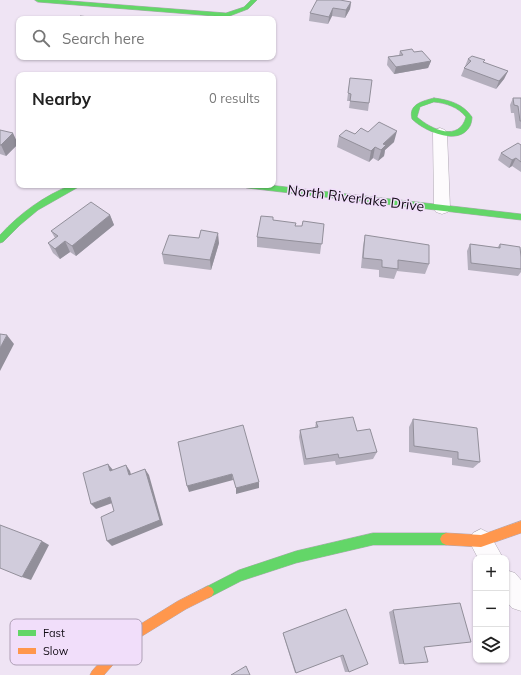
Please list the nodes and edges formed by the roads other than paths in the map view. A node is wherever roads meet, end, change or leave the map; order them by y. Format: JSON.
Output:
{"nodes":[{"id":1,"x":38,"y":0,"type":"edge"},
{"id":2,"x":254,"y":0,"type":"edge"},
{"id":3,"x":440,"y":133,"type":"junction"},
{"id":4,"x":72,"y":188,"type":"edge"},
{"id":5,"x":272,"y":188,"type":"edge"},
{"id":6,"x":442,"y":208,"type":"junction"},
{"id":7,"x":521,"y":217,"type":"edge"},
{"id":8,"x":0,"y":240,"type":"edge"},
{"id":9,"x":521,"y":527,"type":"edge"},
{"id":10,"x":486,"y":550,"type":"edge"},
{"id":11,"x":509,"y":585,"type":"edge"},
{"id":12,"x":521,"y":599,"type":"edge"},
{"id":13,"x":142,"y":630,"type":"edge"},
{"id":14,"x":105,"y":665,"type":"edge"},
{"id":15,"x":96,"y":675,"type":"edge"}],
"edges":[{"from":1,"to":2,"type":"street"},
{"from":3,"to":3,"type":"street"},
{"from":3,"to":6,"type":"street"},
{"from":4,"to":8,"type":"street"},
{"from":5,"to":6,"type":"street","name":"North Riverlake Drive"},
{"from":6,"to":7,"type":"street","name":"North Riverlake Drive"},
{"from":9,"to":10,"type":"street"},
{"from":10,"to":13,"type":"street"},
{"from":11,"to":12,"type":"street"},
{"from":14,"to":15,"type":"street"}]}
